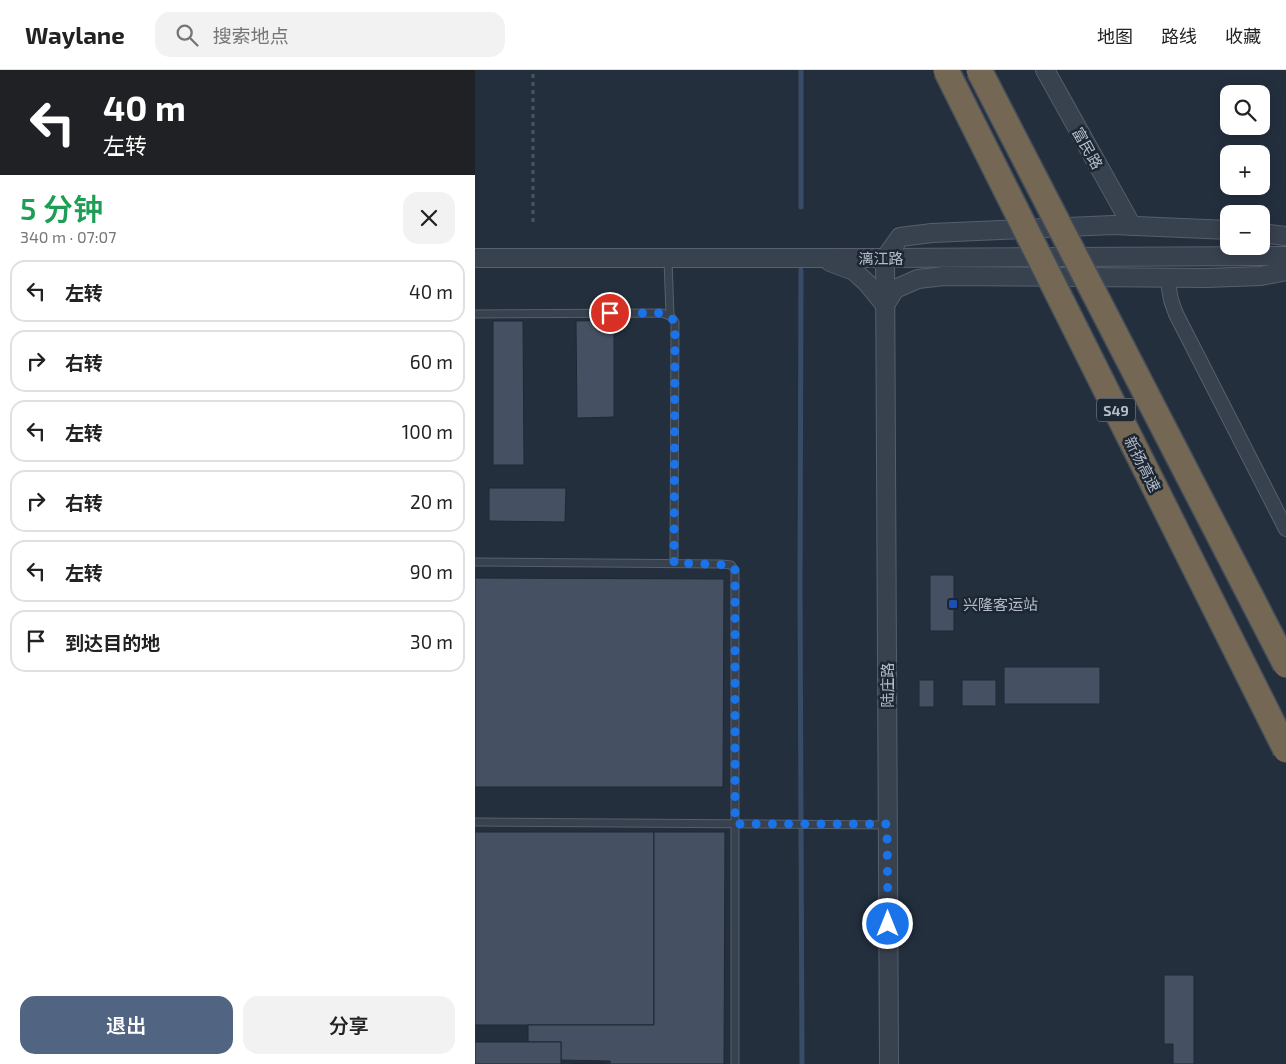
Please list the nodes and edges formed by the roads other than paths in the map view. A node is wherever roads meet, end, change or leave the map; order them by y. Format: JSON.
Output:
{"nodes":[{"id":1,"x":946,"y":70,"type":"edge"},
{"id":2,"x":979,"y":70,"type":"edge"},
{"id":3,"x":1045,"y":70,"type":"edge"},
{"id":4,"x":1132,"y":226,"type":"junction"},
{"id":5,"x":1220,"y":230,"type":"edge"},
{"id":6,"x":1270,"y":233,"type":"edge"},
{"id":7,"x":1286,"y":236,"type":"edge"},
{"id":8,"x":1286,"y":256,"type":"edge"},
{"id":9,"x":475,"y":258,"type":"edge"},
{"id":10,"x":668,"y":258,"type":"junction"},
{"id":11,"x":817,"y":258,"type":"junction"},
{"id":12,"x":885,"y":258,"type":"junction"},
{"id":13,"x":1286,"y":271,"type":"edge"},
{"id":14,"x":1167,"y":277,"type":"junction"},
{"id":15,"x":885,"y":305,"type":"junction"},
{"id":16,"x":475,"y":314,"type":"edge"},
{"id":17,"x":670,"y":316,"type":"junction"},
{"id":18,"x":1286,"y":528,"type":"edge"},
{"id":19,"x":475,"y":562,"type":"edge"},
{"id":20,"x":674,"y":563,"type":"junction"},
{"id":21,"x":1286,"y":664,"type":"edge"},
{"id":22,"x":1286,"y":750,"type":"edge"},
{"id":23,"x":475,"y":822,"type":"edge"},
{"id":24,"x":735,"y":824,"type":"junction"},
{"id":25,"x":887,"y":824,"type":"junction"},
{"id":26,"x":735,"y":1064,"type":"edge"},
{"id":27,"x":889,"y":1064,"type":"edge"}],
"edges":[{"from":1,"to":22,"type":"highway","name":"新扬高速","number":"S49","bridge":true},
{"from":2,"to":21,"type":"highway","number":"S49","bridge":true},
{"from":3,"to":4,"type":"street","name":"富民路"},
{"from":4,"to":5,"type":"street"},
{"from":4,"to":12,"type":"street"},
{"from":6,"to":7,"type":"street"},
{"from":8,"to":12,"type":"street","name":"漓江路"},
{"from":9,"to":10,"type":"street","name":"漓江路"},
{"from":10,"to":11,"type":"street","name":"漓江路"},
{"from":10,"to":17,"type":"lane"},
{"from":11,"to":12,"type":"street","name":"漓江路"},
{"from":11,"to":15,"type":"street"},
{"from":12,"to":15,"type":"street","name":"陆庄路"},
{"from":13,"to":14,"type":"street"},
{"from":14,"to":15,"type":"street"},
{"from":14,"to":18,"type":"street"},
{"from":15,"to":25,"type":"street","name":"陆庄路"},
{"from":16,"to":17,"type":"lane"},
{"from":17,"to":20,"type":"lane"},
{"from":19,"to":20,"type":"lane"},
{"from":20,"to":24,"type":"lane"},
{"from":23,"to":24,"type":"lane"},
{"from":24,"to":25,"type":"lane"},
{"from":24,"to":26,"type":"lane"},
{"from":25,"to":27,"type":"street","name":"陆庄路"}]}
